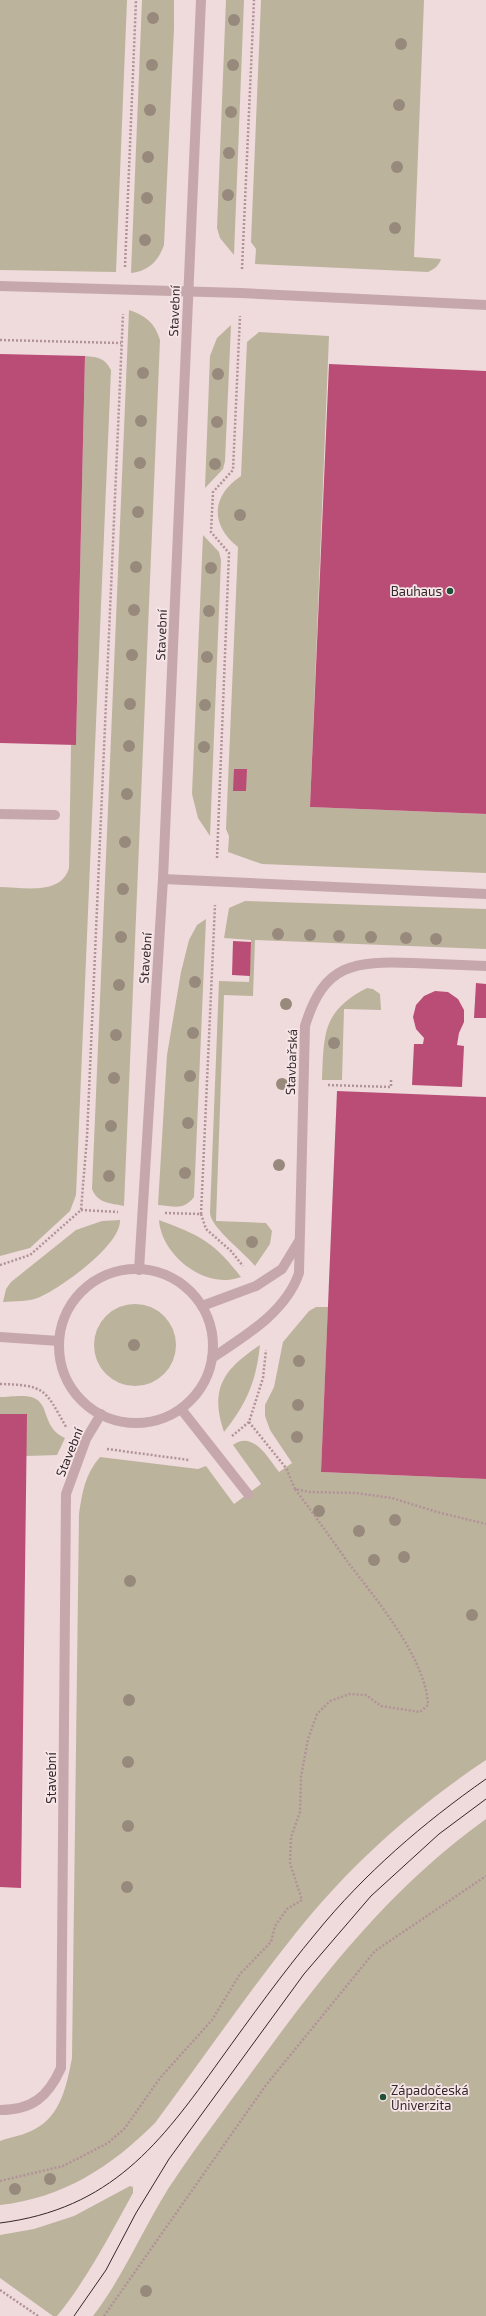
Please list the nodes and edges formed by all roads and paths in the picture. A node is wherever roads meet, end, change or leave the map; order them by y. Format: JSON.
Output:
{"nodes":[{"id":1,"x":136,"y":0,"type":"edge"},
{"id":2,"x":201,"y":0,"type":"edge"},
{"id":3,"x":254,"y":0,"type":"edge"},
{"id":4,"x":0,"y":286,"type":"edge"},
{"id":5,"x":124,"y":290,"type":"junction"},
{"id":6,"x":188,"y":292,"type":"junction"},
{"id":7,"x":242,"y":293,"type":"junction"},
{"id":8,"x":486,"y":305,"type":"edge"},
{"id":9,"x":0,"y":340,"type":"edge"},
{"id":10,"x":121,"y":343,"type":"junction"},
{"id":11,"x":0,"y":814,"type":"edge"},
{"id":12,"x":55,"y":815,"type":"dead end"},
{"id":13,"x":163,"y":879,"type":"junction"},
{"id":14,"x":216,"y":881,"type":"junction"},
{"id":15,"x":486,"y":894,"type":"edge"},
{"id":16,"x":486,"y":966,"type":"edge"},
{"id":17,"x":81,"y":1210,"type":"junction"},
{"id":18,"x":120,"y":1212,"type":"dead end"},
{"id":19,"x":201,"y":1214,"type":"dead end"},
{"id":20,"x":299,"y":1241,"type":"junction"},
{"id":21,"x":0,"y":1265,"type":"edge"},
{"id":22,"x":139,"y":1270,"type":"junction"},
{"id":23,"x":202,"y":1306,"type":"junction"},
{"id":24,"x":0,"y":1337,"type":"edge"},
{"id":25,"x":59,"y":1341,"type":"junction"},
{"id":26,"x":212,"y":1358,"type":"junction"},
{"id":27,"x":0,"y":1384,"type":"edge"},
{"id":28,"x":181,"y":1409,"type":"junction"},
{"id":29,"x":101,"y":1414,"type":"junction"},
{"id":30,"x":86,"y":1439,"type":"junction"},
{"id":31,"x":214,"y":1450,"type":"junction"},
{"id":32,"x":295,"y":1489,"type":"junction"},
{"id":33,"x":248,"y":1494,"type":"dead end"},
{"id":34,"x":486,"y":1524,"type":"edge"},
{"id":35,"x":486,"y":1876,"type":"edge"},
{"id":36,"x":0,"y":2110,"type":"edge"},
{"id":37,"x":0,"y":2181,"type":"edge"},
{"id":38,"x":0,"y":2290,"type":"edge"},
{"id":39,"x":38,"y":2316,"type":"edge"},
{"id":40,"x":104,"y":2316,"type":"edge"}],
"edges":[{"from":1,"to":5,"type":"path"},
{"from":2,"to":6,"type":"street","name":"Stavební"},
{"from":3,"to":7,"type":"path"},
{"from":4,"to":5,"type":"street"},
{"from":5,"to":6,"type":"street"},
{"from":5,"to":10,"type":"path"},
{"from":6,"to":7,"type":"street"},
{"from":6,"to":13,"type":"street","name":"Stavební"},
{"from":7,"to":8,"type":"street"},
{"from":7,"to":14,"type":"path"},
{"from":9,"to":10,"type":"path"},
{"from":10,"to":17,"type":"path"},
{"from":11,"to":12,"type":"street"},
{"from":13,"to":14,"type":"street"},
{"from":13,"to":22,"type":"street","name":"Stavební"},
{"from":14,"to":15,"type":"street"},
{"from":14,"to":19,"type":"path"},
{"from":16,"to":20,"type":"street","name":"Stavbařská"},
{"from":17,"to":18,"type":"path"},
{"from":17,"to":21,"type":"path"},
{"from":20,"to":23,"type":"street","name":"Stavbařská"},
{"from":20,"to":26,"type":"street","name":"Stavbařská"},
{"from":22,"to":23,"type":"street"},
{"from":22,"to":25,"type":"street"},
{"from":23,"to":26,"type":"street"},
{"from":24,"to":25,"type":"street"},
{"from":25,"to":29,"type":"street"},
{"from":26,"to":28,"type":"street"},
{"from":27,"to":30,"type":"path"},
{"from":28,"to":29,"type":"street"},
{"from":28,"to":31,"type":"street"},
{"from":29,"to":30,"type":"street","name":"Stavební"},
{"from":30,"to":31,"type":"path"},
{"from":30,"to":36,"type":"street","name":"Stavební"},
{"from":31,"to":32,"type":"path"},
{"from":31,"to":33,"type":"street"},
{"from":32,"to":34,"type":"path"},
{"from":32,"to":37,"type":"path"},
{"from":35,"to":40,"type":"path"},
{"from":38,"to":39,"type":"path"}]}
